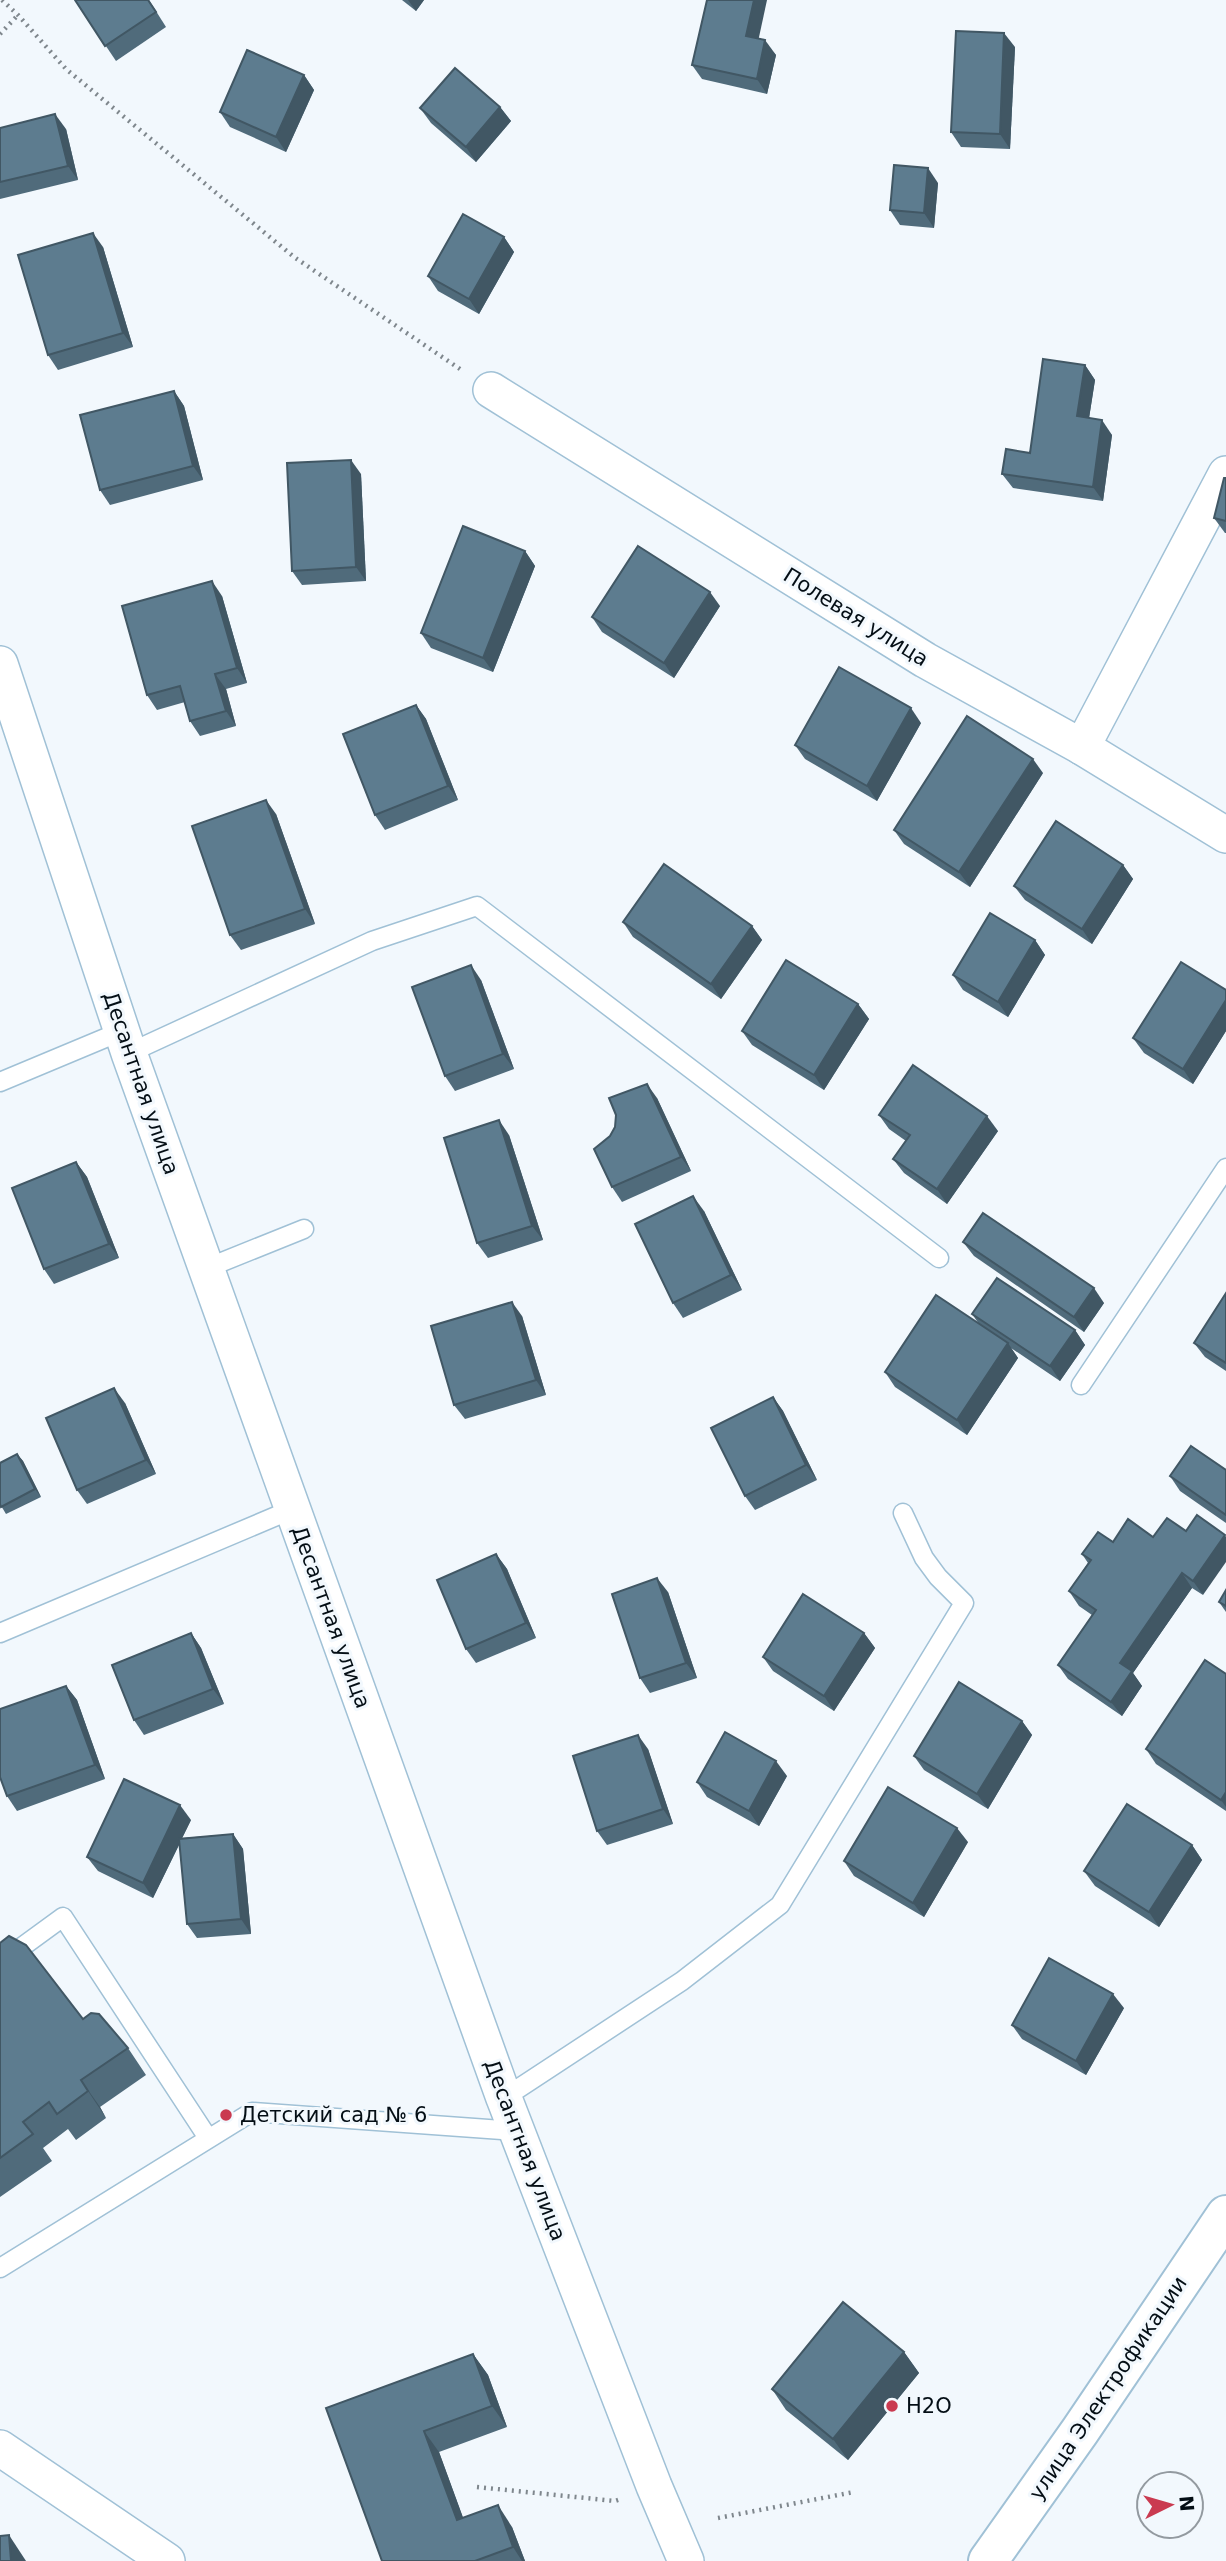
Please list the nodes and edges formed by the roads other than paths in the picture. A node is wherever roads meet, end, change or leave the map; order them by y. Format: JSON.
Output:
{"nodes":[{"id":1,"x":491,"y":390,"type":"road end"},
{"id":2,"x":1226,"y":474,"type":"edge"},
{"id":3,"x":0,"y":664,"type":"edge"},
{"id":4,"x":1082,"y":747,"type":"junction"},
{"id":5,"x":1226,"y":835,"type":"edge"},
{"id":6,"x":125,"y":1042,"type":"junction"},
{"id":7,"x":0,"y":1082,"type":"edge"},
{"id":8,"x":1226,"y":1168,"type":"edge"},
{"id":9,"x":304,"y":1229,"type":"dead end"},
{"id":10,"x":939,"y":1258,"type":"dead end"},
{"id":11,"x":207,"y":1268,"type":"junction"},
{"id":12,"x":1081,"y":1385,"type":"dead end"},
{"id":13,"x":293,"y":1509,"type":"junction"},
{"id":14,"x":903,"y":1513,"type":"dead end"},
{"id":15,"x":0,"y":1633,"type":"edge"},
{"id":16,"x":0,"y":1963,"type":"edge"},
{"id":17,"x":504,"y":2098,"type":"junction"},
{"id":18,"x":517,"y":2133,"type":"junction"},
{"id":19,"x":208,"y":2138,"type":"junction"},
{"id":20,"x":1226,"y":2214,"type":"edge"},
{"id":21,"x":0,"y":2267,"type":"edge"},
{"id":22,"x":0,"y":2448,"type":"edge"},
{"id":23,"x":137,"y":2550,"type":"edge"},
{"id":24,"x":686,"y":2560,"type":"edge"},
{"id":25,"x":167,"y":2561,"type":"edge"},
{"id":26,"x":988,"y":2561,"type":"edge"}],
"edges":[{"from":1,"to":4,"type":"street","name":"Полевая улица"},
{"from":2,"to":4,"type":"street"},
{"from":3,"to":6,"type":"street","name":"Десантная улица"},
{"from":4,"to":5,"type":"street","name":"Полевая улица"},
{"from":6,"to":7,"type":"lane"},
{"from":6,"to":10,"type":"lane"},
{"from":6,"to":11,"type":"street","name":"Десантная улица"},
{"from":8,"to":12,"type":"lane"},
{"from":9,"to":11,"type":"lane"},
{"from":11,"to":13,"type":"street","name":"Десантная улица"},
{"from":13,"to":15,"type":"lane"},
{"from":13,"to":17,"type":"street","name":"Десантная улица"},
{"from":14,"to":17,"type":"lane"},
{"from":16,"to":19,"type":"lane"},
{"from":17,"to":18,"type":"street","name":"Десантная улица"},
{"from":18,"to":19,"type":"lane"},
{"from":18,"to":24,"type":"street","name":"Десантная улица"},
{"from":19,"to":21,"type":"lane"},
{"from":20,"to":26,"type":"main road","name":"улица Электрофикации"},
{"from":22,"to":23,"type":"street"},
{"from":23,"to":25,"type":"street"}]}
